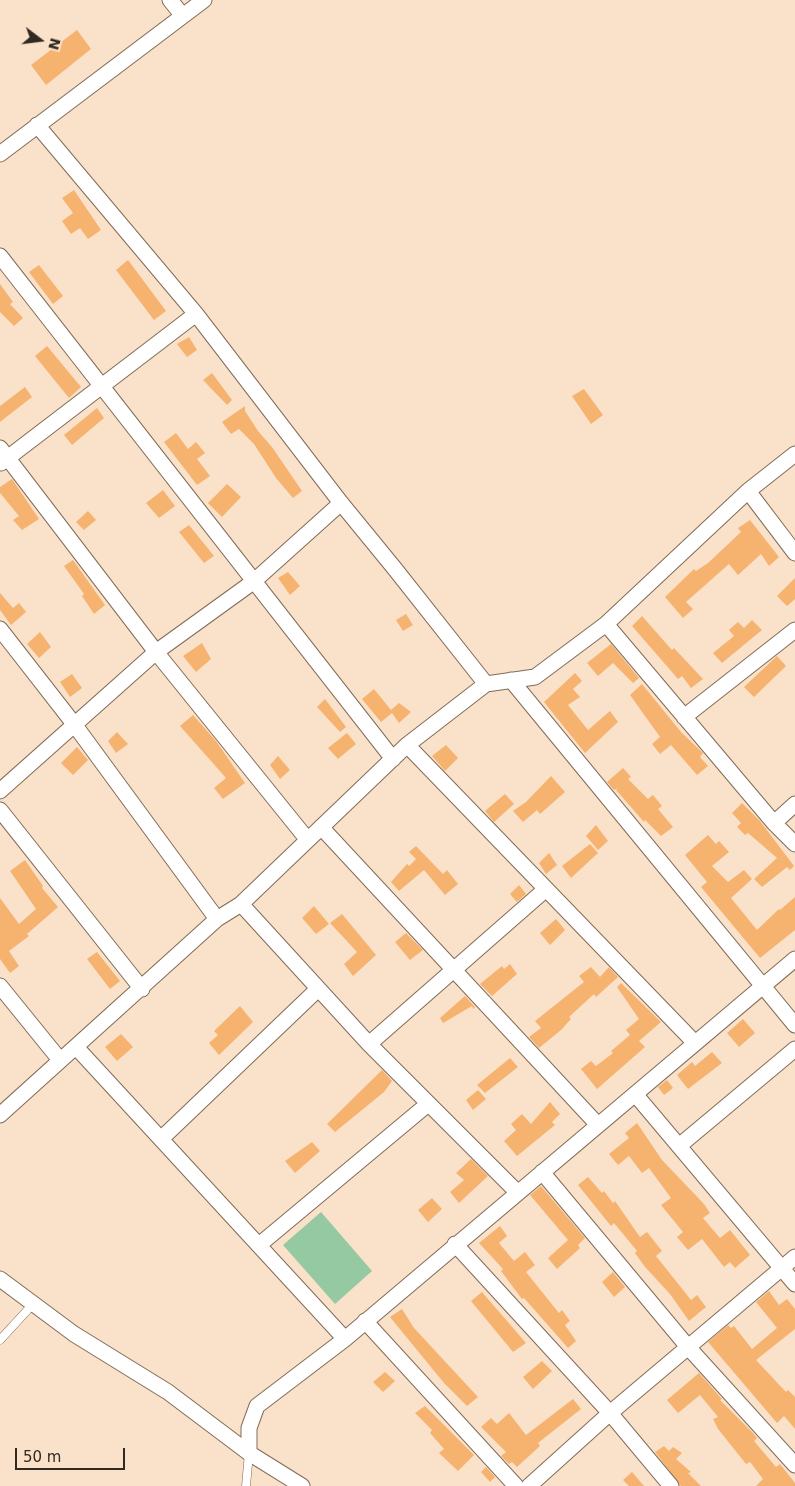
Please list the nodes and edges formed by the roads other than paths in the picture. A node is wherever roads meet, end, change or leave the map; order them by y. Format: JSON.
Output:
{"nodes":[{"id":1,"x":170,"y":0,"type":"edge"},
{"id":2,"x":204,"y":0,"type":"edge"},
{"id":3,"x":182,"y":16,"type":"junction"},
{"id":4,"x":38,"y":125,"type":"junction"},
{"id":5,"x":0,"y":154,"type":"edge"},
{"id":6,"x":0,"y":256,"type":"edge"},
{"id":7,"x":196,"y":314,"type":"junction"},
{"id":8,"x":101,"y":388,"type":"junction"},
{"id":9,"x":795,"y":454,"type":"edge"},
{"id":10,"x":2,"y":456,"type":"edge"},
{"id":11,"x":748,"y":491,"type":"junction"},
{"id":12,"x":340,"y":503,"type":"junction"},
{"id":13,"x":795,"y":552,"type":"edge"},
{"id":14,"x":253,"y":582,"type":"junction"},
{"id":15,"x":606,"y":624,"type":"junction"},
{"id":16,"x":0,"y":630,"type":"edge"},
{"id":17,"x":795,"y":630,"type":"edge"},
{"id":18,"x":156,"y":652,"type":"junction"},
{"id":19,"x":511,"y":680,"type":"junction"},
{"id":20,"x":486,"y":684,"type":"junction"},
{"id":21,"x":684,"y":717,"type":"junction"},
{"id":22,"x":74,"y":724,"type":"junction"},
{"id":23,"x":407,"y":745,"type":"junction"},
{"id":24,"x":393,"y":760,"type":"junction"},
{"id":25,"x":0,"y":791,"type":"edge"},
{"id":26,"x":795,"y":804,"type":"edge"},
{"id":27,"x":0,"y":810,"type":"edge"},
{"id":28,"x":774,"y":823,"type":"junction"},
{"id":29,"x":321,"y":827,"type":"junction"},
{"id":30,"x":308,"y":840,"type":"junction"},
{"id":31,"x":795,"y":844,"type":"edge"},
{"id":32,"x":546,"y":889,"type":"junction"},
{"id":33,"x":241,"y":904,"type":"junction"},
{"id":34,"x":217,"y":919,"type":"junction"},
{"id":35,"x":795,"y":959,"type":"edge"},
{"id":36,"x":453,"y":969,"type":"junction"},
{"id":37,"x":0,"y":986,"type":"edge"},
{"id":38,"x":762,"y":986,"type":"junction"},
{"id":39,"x":142,"y":989,"type":"junction"},
{"id":40,"x":318,"y":989,"type":"junction"},
{"id":41,"x":795,"y":1025,"type":"edge"},
{"id":42,"x":695,"y":1043,"type":"junction"},
{"id":43,"x":369,"y":1044,"type":"junction"},
{"id":44,"x":76,"y":1047,"type":"junction"},
{"id":45,"x":795,"y":1049,"type":"edge"},
{"id":46,"x":60,"y":1060,"type":"junction"},
{"id":47,"x":635,"y":1094,"type":"junction"},
{"id":48,"x":428,"y":1104,"type":"junction"},
{"id":49,"x":0,"y":1115,"type":"edge"},
{"id":50,"x":598,"y":1125,"type":"junction"},
{"id":51,"x":161,"y":1139,"type":"junction"},
{"id":52,"x":679,"y":1146,"type":"junction"},
{"id":53,"x":542,"y":1172,"type":"junction"},
{"id":54,"x":517,"y":1192,"type":"junction"},
{"id":55,"x":455,"y":1244,"type":"junction"},
{"id":56,"x":259,"y":1246,"type":"junction"},
{"id":57,"x":795,"y":1257,"type":"edge"},
{"id":58,"x":782,"y":1268,"type":"junction"},
{"id":59,"x":0,"y":1279,"type":"edge"},
{"id":60,"x":795,"y":1284,"type":"edge"},
{"id":61,"x":33,"y":1304,"type":"junction"},
{"id":62,"x":365,"y":1321,"type":"junction"},
{"id":63,"x":345,"y":1339,"type":"junction"},
{"id":64,"x":0,"y":1340,"type":"edge"},
{"id":65,"x":688,"y":1347,"type":"junction"},
{"id":66,"x":610,"y":1414,"type":"junction"},
{"id":67,"x":248,"y":1453,"type":"junction"},
{"id":68,"x":795,"y":1465,"type":"edge"},
{"id":69,"x":246,"y":1486,"type":"edge"},
{"id":70,"x":302,"y":1486,"type":"edge"},
{"id":71,"x":516,"y":1486,"type":"edge"},
{"id":72,"x":529,"y":1486,"type":"edge"},
{"id":73,"x":671,"y":1486,"type":"edge"}],
"edges":[{"from":1,"to":3,"type":"street"},
{"from":2,"to":3,"type":"street"},
{"from":3,"to":4,"type":"street"},
{"from":4,"to":5,"type":"street"},
{"from":4,"to":7,"type":"street"},
{"from":6,"to":8,"type":"street"},
{"from":7,"to":8,"type":"street"},
{"from":7,"to":12,"type":"street"},
{"from":8,"to":10,"type":"street"},
{"from":8,"to":14,"type":"street"},
{"from":9,"to":11,"type":"street"},
{"from":10,"to":18,"type":"street"},
{"from":11,"to":13,"type":"street"},
{"from":11,"to":15,"type":"street"},
{"from":12,"to":14,"type":"street"},
{"from":12,"to":20,"type":"street"},
{"from":14,"to":18,"type":"street"},
{"from":14,"to":24,"type":"street"},
{"from":15,"to":19,"type":"street"},
{"from":15,"to":21,"type":"street"},
{"from":16,"to":22,"type":"street"},
{"from":17,"to":21,"type":"street"},
{"from":18,"to":22,"type":"street"},
{"from":18,"to":30,"type":"street"},
{"from":19,"to":20,"type":"street"},
{"from":19,"to":38,"type":"street"},
{"from":20,"to":23,"type":"street"},
{"from":21,"to":28,"type":"street"},
{"from":22,"to":25,"type":"street"},
{"from":22,"to":34,"type":"street"},
{"from":23,"to":24,"type":"street"},
{"from":23,"to":32,"type":"street"},
{"from":24,"to":29,"type":"street"},
{"from":26,"to":28,"type":"street"},
{"from":27,"to":39,"type":"street"},
{"from":28,"to":31,"type":"street"},
{"from":29,"to":30,"type":"street"},
{"from":29,"to":36,"type":"street"},
{"from":30,"to":33,"type":"street"},
{"from":32,"to":36,"type":"street"},
{"from":32,"to":42,"type":"street"},
{"from":33,"to":34,"type":"street"},
{"from":33,"to":40,"type":"street"},
{"from":34,"to":39,"type":"street"},
{"from":35,"to":38,"type":"street"},
{"from":36,"to":43,"type":"street"},
{"from":36,"to":50,"type":"street"},
{"from":37,"to":46,"type":"street"},
{"from":38,"to":41,"type":"street"},
{"from":38,"to":42,"type":"street"},
{"from":39,"to":44,"type":"street"},
{"from":40,"to":43,"type":"street"},
{"from":40,"to":51,"type":"street"},
{"from":42,"to":47,"type":"street"},
{"from":43,"to":48,"type":"street"},
{"from":44,"to":46,"type":"street"},
{"from":44,"to":51,"type":"street"},
{"from":45,"to":52,"type":"street"},
{"from":46,"to":49,"type":"street"},
{"from":47,"to":50,"type":"street"},
{"from":47,"to":52,"type":"street"},
{"from":48,"to":54,"type":"street"},
{"from":48,"to":56,"type":"street"},
{"from":50,"to":53,"type":"street"},
{"from":51,"to":56,"type":"street"},
{"from":52,"to":58,"type":"street"},
{"from":53,"to":54,"type":"street"},
{"from":53,"to":65,"type":"street"},
{"from":54,"to":55,"type":"street"},
{"from":55,"to":62,"type":"street"},
{"from":55,"to":66,"type":"street"},
{"from":56,"to":63,"type":"street"},
{"from":57,"to":58,"type":"street"},
{"from":58,"to":60,"type":"street"},
{"from":58,"to":65,"type":"street"},
{"from":59,"to":61,"type":"street"},
{"from":61,"to":64,"type":"lane"},
{"from":61,"to":67,"type":"street"},
{"from":62,"to":63,"type":"street"},
{"from":62,"to":71,"type":"street"},
{"from":63,"to":67,"type":"street"},
{"from":65,"to":66,"type":"street"},
{"from":65,"to":68,"type":"street"},
{"from":66,"to":72,"type":"street"},
{"from":66,"to":73,"type":"street"},
{"from":67,"to":69,"type":"lane"},
{"from":67,"to":70,"type":"street"}]}
